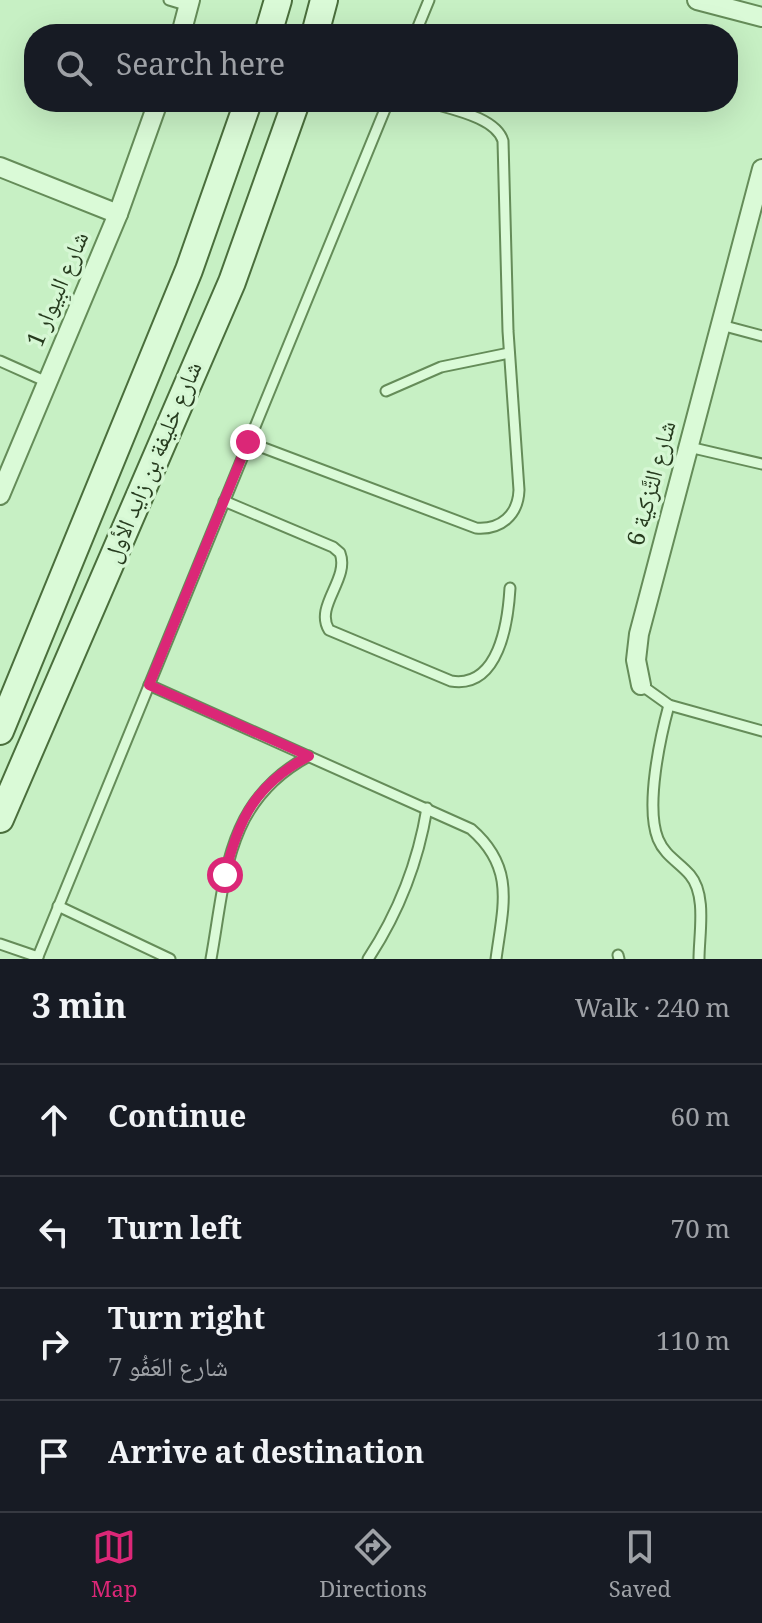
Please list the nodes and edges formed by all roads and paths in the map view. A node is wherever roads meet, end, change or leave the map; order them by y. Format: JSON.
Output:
{"nodes":[{"id":1,"x":169,"y":0,"type":"edge"},
{"id":2,"x":324,"y":0,"type":"edge"},
{"id":3,"x":429,"y":0,"type":"edge"},
{"id":4,"x":697,"y":0,"type":"edge"},
{"id":5,"x":276,"y":2,"type":"edge"},
{"id":6,"x":190,"y":3,"type":"edge"},
{"id":7,"x":762,"y":17,"type":"edge"},
{"id":8,"x":184,"y":24,"type":"edge"},
{"id":9,"x":270,"y":24,"type":"edge"},
{"id":10,"x":318,"y":24,"type":"edge"},
{"id":11,"x":419,"y":24,"type":"edge"},
{"id":12,"x":154,"y":112,"type":"edge"},
{"id":13,"x":244,"y":112,"type":"edge"},
{"id":14,"x":293,"y":112,"type":"edge"},
{"id":15,"x":384,"y":112,"type":"edge"},
{"id":16,"x":457,"y":112,"type":"edge"},
{"id":17,"x":0,"y":167,"type":"edge"},
{"id":18,"x":762,"y":169,"type":"edge"},
{"id":19,"x":118,"y":214,"type":"junction"},
{"id":20,"x":721,"y":325,"type":"junction"},
{"id":21,"x":762,"y":336,"type":"edge"},
{"id":22,"x":509,"y":353,"type":"junction"},
{"id":23,"x":0,"y":361,"type":"edge"},
{"id":24,"x":47,"y":382,"type":"junction"},
{"id":25,"x":386,"y":391,"type":"dead end"},
{"id":26,"x":248,"y":442,"type":"junction"},
{"id":27,"x":689,"y":447,"type":"junction"},
{"id":28,"x":762,"y":464,"type":"edge"},
{"id":29,"x":0,"y":495,"type":"edge"},
{"id":30,"x":224,"y":501,"type":"junction"},
{"id":31,"x":510,"y":588,"type":"dead end"},
{"id":32,"x":149,"y":685,"type":"junction"},
{"id":33,"x":641,"y":685,"type":"joint"},
{"id":34,"x":669,"y":705,"type":"junction"},
{"id":35,"x":0,"y":731,"type":"edge"},
{"id":36,"x":762,"y":731,"type":"edge"},
{"id":37,"x":309,"y":756,"type":"junction"},
{"id":38,"x":427,"y":808,"type":"junction"},
{"id":39,"x":0,"y":819,"type":"edge"},
{"id":40,"x":58,"y":906,"type":"junction"},
{"id":41,"x":0,"y":944,"type":"edge"},
{"id":42,"x":37,"y":958,"type":"edge"},
{"id":43,"x":170,"y":959,"type":"edge"},
{"id":44,"x":211,"y":959,"type":"edge"},
{"id":45,"x":368,"y":959,"type":"edge"},
{"id":46,"x":496,"y":959,"type":"edge"},
{"id":47,"x":699,"y":959,"type":"edge"}],
"edges":[{"from":1,"to":6,"type":"lane"},
{"from":2,"to":10,"type":"main road"},
{"from":3,"to":11,"type":"lane"},
{"from":4,"to":7,"type":"street"},
{"from":5,"to":9,"type":"main road"},
{"from":6,"to":8,"type":"street"},
{"from":12,"to":19,"type":"street","name":"شارع البِيوار 1"},
{"from":13,"to":35,"type":"main road","name":"شارع خليفة بن زايد الأول"},
{"from":14,"to":39,"type":"main road","name":"شارع خليفة بن زايد الأول"},
{"from":15,"to":26,"type":"lane"},
{"from":16,"to":22,"type":"lane"},
{"from":17,"to":19,"type":"street"},
{"from":18,"to":20,"type":"street","name":"شارع التَّزكية 6"},
{"from":19,"to":24,"type":"street","name":"شارع البِيوار 1"},
{"from":20,"to":21,"type":"lane"},
{"from":20,"to":27,"type":"street","name":"شارع التَّزكية 6"},
{"from":22,"to":25,"type":"lane"},
{"from":22,"to":26,"type":"lane"},
{"from":23,"to":24,"type":"lane"},
{"from":24,"to":29,"type":"street","name":"شارع البِيوار 1"},
{"from":26,"to":30,"type":"lane"},
{"from":27,"to":28,"type":"lane"},
{"from":27,"to":33,"type":"street","name":"شارع التَّزكية 6"},
{"from":30,"to":31,"type":"lane"},
{"from":30,"to":32,"type":"lane"},
{"from":32,"to":37,"type":"lane"},
{"from":32,"to":40,"type":"lane"},
{"from":33,"to":34,"type":"lane","name":"شارع التَّزكية 6"},
{"from":34,"to":36,"type":"lane","name":"شارع التَّزكية 6"},
{"from":34,"to":47,"type":"lane"},
{"from":37,"to":38,"type":"lane"},
{"from":37,"to":44,"type":"lane"},
{"from":38,"to":45,"type":"lane"},
{"from":38,"to":46,"type":"lane"},
{"from":40,"to":42,"type":"lane"},
{"from":40,"to":43,"type":"lane"},
{"from":41,"to":42,"type":"lane"}]}
